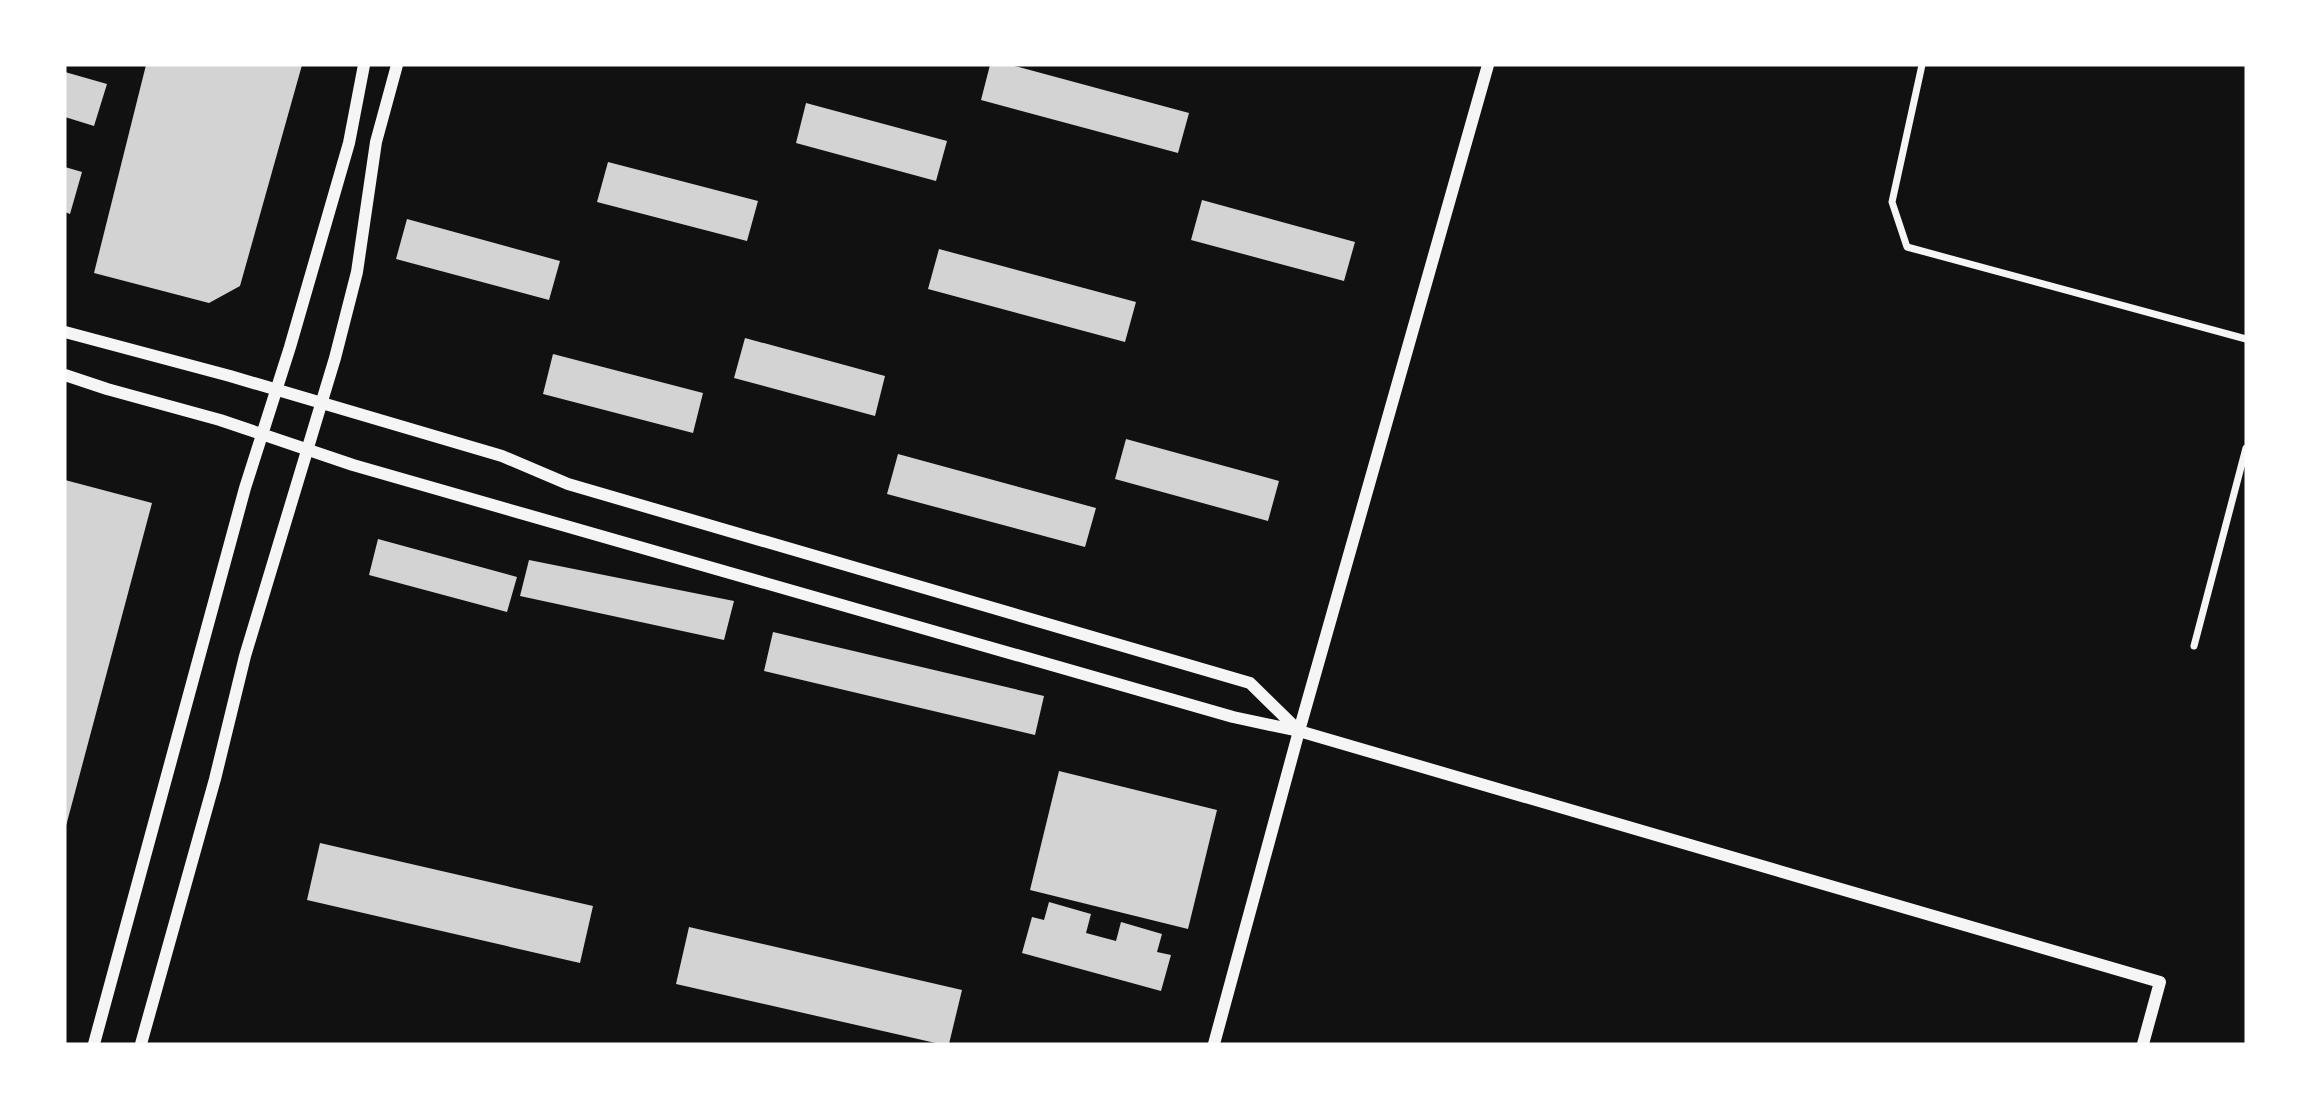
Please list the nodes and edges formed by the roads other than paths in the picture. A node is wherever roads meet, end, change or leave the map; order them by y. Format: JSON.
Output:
{"nodes":[{"id":1,"x":364,"y":65,"type":"edge"},
{"id":2,"x":397,"y":65,"type":"edge"},
{"id":3,"x":1488,"y":65,"type":"edge"},
{"id":4,"x":1922,"y":65,"type":"edge"},
{"id":5,"x":65,"y":332,"type":"edge"},
{"id":6,"x":2246,"y":339,"type":"edge"},
{"id":7,"x":65,"y":375,"type":"edge"},
{"id":8,"x":276,"y":389,"type":"junction"},
{"id":9,"x":322,"y":402,"type":"junction"},
{"id":10,"x":262,"y":434,"type":"junction"},
{"id":11,"x":2246,"y":447,"type":"edge"},
{"id":12,"x":307,"y":449,"type":"junction"},
{"id":13,"x":2194,"y":646,"type":"dead end"},
{"id":14,"x":1299,"y":731,"type":"junction"},
{"id":15,"x":94,"y":1044,"type":"edge"},
{"id":16,"x":141,"y":1044,"type":"edge"},
{"id":17,"x":1214,"y":1044,"type":"edge"},
{"id":18,"x":2143,"y":1044,"type":"edge"}],
"edges":[{"from":1,"to":8,"type":"street"},
{"from":2,"to":9,"type":"street"},
{"from":3,"to":14,"type":"street"},
{"from":4,"to":6,"type":"street"},
{"from":5,"to":8,"type":"street"},
{"from":7,"to":10,"type":"street"},
{"from":8,"to":9,"type":"street"},
{"from":8,"to":10,"type":"street"},
{"from":9,"to":12,"type":"street"},
{"from":9,"to":14,"type":"street"},
{"from":10,"to":12,"type":"street"},
{"from":10,"to":15,"type":"street"},
{"from":11,"to":13,"type":"street"},
{"from":12,"to":14,"type":"street"},
{"from":12,"to":16,"type":"street"},
{"from":14,"to":17,"type":"street"},
{"from":14,"to":18,"type":"street"}]}
